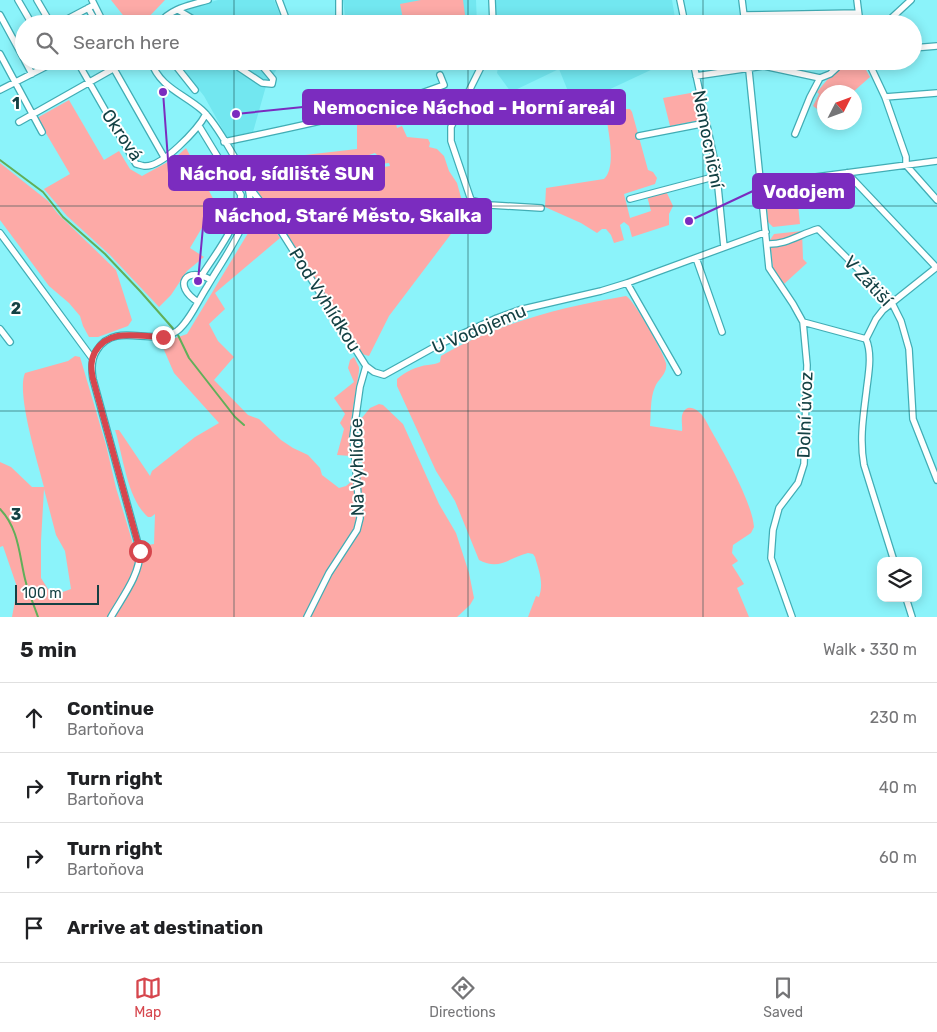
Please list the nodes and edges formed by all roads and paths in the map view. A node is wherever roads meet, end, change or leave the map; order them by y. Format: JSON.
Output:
{"nodes":[{"id":1,"x":18,"y":0,"type":"edge"},
{"id":2,"x":46,"y":0,"type":"edge"},
{"id":3,"x":208,"y":0,"type":"edge"},
{"id":4,"x":279,"y":0,"type":"edge"},
{"id":5,"x":339,"y":0,"type":"edge"},
{"id":6,"x":492,"y":0,"type":"edge"},
{"id":7,"x":680,"y":0,"type":"edge"},
{"id":8,"x":742,"y":0,"type":"edge"},
{"id":9,"x":857,"y":0,"type":"edge"},
{"id":10,"x":911,"y":0,"type":"edge"},
{"id":11,"x":38,"y":2,"type":"edge"},
{"id":12,"x":93,"y":3,"type":"edge"},
{"id":13,"x":88,"y":8,"type":"junction"},
{"id":14,"x":178,"y":10,"type":"junction"},
{"id":15,"x":858,"y":13,"type":"joint"},
{"id":16,"x":744,"y":14,"type":"joint"},
{"id":17,"x":0,"y":15,"type":"edge"},
{"id":18,"x":27,"y":15,"type":"edge"},
{"id":19,"x":46,"y":15,"type":"edge"},
{"id":20,"x":75,"y":15,"type":"edge"},
{"id":21,"x":92,"y":15,"type":"edge"},
{"id":22,"x":99,"y":15,"type":"edge"},
{"id":23,"x":167,"y":15,"type":"edge"},
{"id":24,"x":186,"y":15,"type":"edge"},
{"id":25,"x":285,"y":15,"type":"edge"},
{"id":26,"x":339,"y":15,"type":"edge"},
{"id":27,"x":493,"y":15,"type":"edge"},
{"id":28,"x":684,"y":15,"type":"edge"},
{"id":29,"x":895,"y":15,"type":"edge"},
{"id":30,"x":15,"y":43,"type":"edge"},
{"id":31,"x":937,"y":46,"type":"edge"},
{"id":32,"x":922,"y":47,"type":"edge"},
{"id":33,"x":0,"y":54,"type":"edge"},
{"id":34,"x":30,"y":70,"type":"edge"},
{"id":35,"x":40,"y":70,"type":"edge"},
{"id":36,"x":82,"y":70,"type":"edge"},
{"id":37,"x":110,"y":70,"type":"edge"},
{"id":38,"x":115,"y":70,"type":"edge"},
{"id":39,"x":156,"y":70,"type":"edge"},
{"id":40,"x":179,"y":70,"type":"edge"},
{"id":41,"x":242,"y":70,"type":"edge"},
{"id":42,"x":266,"y":70,"type":"edge"},
{"id":43,"x":480,"y":70,"type":"edge"},
{"id":44,"x":695,"y":70,"type":"edge"},
{"id":45,"x":724,"y":70,"type":"edge"},
{"id":46,"x":749,"y":70,"type":"edge"},
{"id":47,"x":785,"y":70,"type":"edge"},
{"id":48,"x":834,"y":70,"type":"edge"},
{"id":49,"x":872,"y":70,"type":"edge"},
{"id":50,"x":32,"y":74,"type":"junction"},
{"id":51,"x":440,"y":75,"type":"dead end"},
{"id":52,"x":696,"y":76,"type":"junction"},
{"id":53,"x":820,"y":78,"type":"junction"},
{"id":54,"x":89,"y":82,"type":"junction"},
{"id":55,"x":15,"y":83,"type":"junction"},
{"id":56,"x":0,"y":90,"type":"edge"},
{"id":57,"x":195,"y":90,"type":"dead end"},
{"id":58,"x":937,"y":93,"type":"edge"},
{"id":59,"x":885,"y":97,"type":"junction"},
{"id":60,"x":32,"y":114,"type":"junction"},
{"id":61,"x":206,"y":114,"type":"junction"},
{"id":62,"x":19,"y":122,"type":"dead end"},
{"id":63,"x":706,"y":123,"type":"junction"},
{"id":64,"x":199,"y":126,"type":"junction"},
{"id":65,"x":42,"y":132,"type":"dead end"},
{"id":66,"x":795,"y":134,"type":"dead end"},
{"id":67,"x":639,"y":136,"type":"dead end"},
{"id":68,"x":224,"y":142,"type":"junction"},
{"id":69,"x":164,"y":157,"type":"junction"},
{"id":70,"x":937,"y":161,"type":"edge"},
{"id":71,"x":906,"y":166,"type":"junction"},
{"id":72,"x":847,"y":172,"type":"junction"},
{"id":73,"x":717,"y":176,"type":"junction"},
{"id":74,"x":808,"y":178,"type":"dead end"},
{"id":75,"x":248,"y":186,"type":"junction"},
{"id":76,"x":630,"y":199,"type":"dead end"},
{"id":77,"x":937,"y":200,"type":"edge"},
{"id":78,"x":541,"y":208,"type":"dead end"},
{"id":79,"x":766,"y":232,"type":"junction"},
{"id":80,"x":0,"y":233,"type":"edge"},
{"id":81,"x":767,"y":244,"type":"junction"},
{"id":82,"x":724,"y":247,"type":"junction"},
{"id":83,"x":696,"y":258,"type":"junction"},
{"id":84,"x":937,"y":267,"type":"edge"},
{"id":85,"x":204,"y":272,"type":"junction"},
{"id":86,"x":210,"y":280,"type":"junction"},
{"id":87,"x":627,"y":283,"type":"junction"},
{"id":88,"x":198,"y":302,"type":"junction"},
{"id":89,"x":892,"y":303,"type":"junction"},
{"id":90,"x":803,"y":322,"type":"junction"},
{"id":91,"x":0,"y":329,"type":"edge"},
{"id":92,"x":722,"y":332,"type":"dead end"},
{"id":93,"x":866,"y":339,"type":"junction"},
{"id":94,"x":10,"y":342,"type":"dead end"},
{"id":95,"x":92,"y":358,"type":"junction"},
{"id":96,"x":366,"y":366,"type":"junction"},
{"id":97,"x":678,"y":372,"type":"dead end"},
{"id":98,"x":937,"y":480,"type":"edge"},
{"id":99,"x":893,"y":557,"type":"edge"},
{"id":100,"x":907,"y":602,"type":"edge"},
{"id":101,"x":111,"y":617,"type":"edge"},
{"id":102,"x":308,"y":617,"type":"edge"},
{"id":103,"x":792,"y":617,"type":"edge"},
{"id":104,"x":912,"y":617,"type":"edge"}],
"edges":[{"from":1,"to":18,"type":"street"},
{"from":2,"to":11,"type":"street"},
{"from":3,"to":14,"type":"street"},
{"from":4,"to":25,"type":"street"},
{"from":5,"to":26,"type":"street"},
{"from":6,"to":27,"type":"street"},
{"from":7,"to":28,"type":"street"},
{"from":8,"to":16,"type":"street"},
{"from":9,"to":15,"type":"street"},
{"from":10,"to":29,"type":"street"},
{"from":11,"to":19,"type":"street"},
{"from":12,"to":13,"type":"street"},
{"from":12,"to":22,"type":"street"},
{"from":13,"to":20,"type":"street"},
{"from":13,"to":21,"type":"street"},
{"from":14,"to":23,"type":"street"},
{"from":14,"to":24,"type":"street"},
{"from":15,"to":16,"type":"street"},
{"from":17,"to":30,"type":"street"},
{"from":31,"to":32,"type":"street"},
{"from":33,"to":55,"type":"street"},
{"from":34,"to":50,"type":"street"},
{"from":35,"to":50,"type":"street"},
{"from":36,"to":54,"type":"street"},
{"from":37,"to":54,"type":"street"},
{"from":38,"to":69,"type":"street"},
{"from":39,"to":61,"type":"street"},
{"from":40,"to":57,"type":"street"},
{"from":41,"to":42,"type":"street"},
{"from":43,"to":78,"type":"street"},
{"from":44,"to":52,"type":"street","name":"Nemocniční"},
{"from":45,"to":52,"type":"street"},
{"from":46,"to":79,"type":"street"},
{"from":47,"to":53,"type":"street"},
{"from":48,"to":53,"type":"street"},
{"from":49,"to":59,"type":"street"},
{"from":50,"to":55,"type":"street"},
{"from":51,"to":68,"type":"street"},
{"from":52,"to":63,"type":"street","name":"Nemocniční"},
{"from":53,"to":66,"type":"street"},
{"from":54,"to":60,"type":"street"},
{"from":54,"to":69,"type":"street","name":"Okrová"},
{"from":55,"to":56,"type":"street"},
{"from":55,"to":60,"type":"street"},
{"from":58,"to":59,"type":"street"},
{"from":59,"to":71,"type":"street"},
{"from":60,"to":62,"type":"street"},
{"from":60,"to":65,"type":"street"},
{"from":61,"to":64,"type":"street","name":"Okrová"},
{"from":61,"to":68,"type":"street","name":"Pod Vyhlídkou"},
{"from":63,"to":67,"type":"street"},
{"from":63,"to":73,"type":"street","name":"Nemocniční"},
{"from":64,"to":69,"type":"street","name":"Okrová"},
{"from":64,"to":85,"type":"street"},
{"from":68,"to":75,"type":"street","name":"Pod Vyhlídkou"},
{"from":70,"to":71,"type":"street"},
{"from":71,"to":72,"type":"street"},
{"from":71,"to":77,"type":"street"},
{"from":72,"to":74,"type":"street"},
{"from":72,"to":84,"type":"street"},
{"from":73,"to":76,"type":"street"},
{"from":73,"to":82,"type":"street","name":"Nemocniční"},
{"from":75,"to":86,"type":"street"},
{"from":75,"to":96,"type":"street","name":"Pod Vyhlídkou"},
{"from":79,"to":81,"type":"street"},
{"from":79,"to":82,"type":"street","name":"U Vodojemu"},
{"from":80,"to":95,"type":"street"},
{"from":81,"to":89,"type":"street","name":"V Zátiší"},
{"from":81,"to":90,"type":"street"},
{"from":82,"to":83,"type":"street","name":"U Vodojemu"},
{"from":83,"to":87,"type":"street","name":"U Vodojemu"},
{"from":83,"to":92,"type":"street"},
{"from":84,"to":89,"type":"street"},
{"from":85,"to":86,"type":"street"},
{"from":85,"to":88,"type":"street"},
{"from":86,"to":88,"type":"street"},
{"from":87,"to":96,"type":"street","name":"U Vodojemu"},
{"from":87,"to":97,"type":"street"},
{"from":88,"to":95,"type":"street"},
{"from":89,"to":93,"type":"street"},
{"from":89,"to":98,"type":"street","name":"V Zátiší"},
{"from":90,"to":93,"type":"street"},
{"from":90,"to":103,"type":"street","name":"Dolní úvoz"},
{"from":91,"to":94,"type":"street"},
{"from":93,"to":99,"type":"street"},
{"from":95,"to":101,"type":"street"},
{"from":96,"to":102,"type":"street","name":"Na Vyhlídce"},
{"from":100,"to":104,"type":"street"}]}
